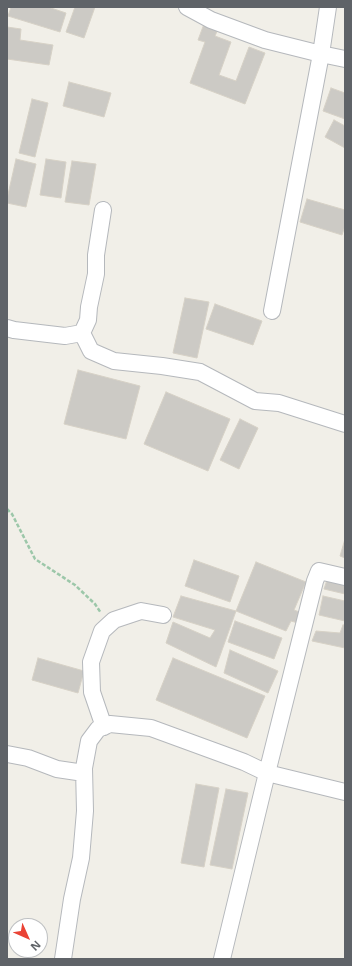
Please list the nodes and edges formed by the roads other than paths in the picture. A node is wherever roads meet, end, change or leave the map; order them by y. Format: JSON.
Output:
{"nodes":[{"id":1,"x":187,"y":7,"type":"edge"},
{"id":2,"x":328,"y":7,"type":"edge"},
{"id":3,"x":321,"y":54,"type":"junction"},
{"id":4,"x":345,"y":59,"type":"edge"},
{"id":5,"x":103,"y":210,"type":"dead end"},
{"id":6,"x":272,"y":311,"type":"dead end"},
{"id":7,"x":7,"y":328,"type":"edge"},
{"id":8,"x":82,"y":333,"type":"junction"},
{"id":9,"x":345,"y":424,"type":"edge"},
{"id":10,"x":345,"y":577,"type":"edge"},
{"id":11,"x":163,"y":615,"type":"dead end"},
{"id":12,"x":104,"y":726,"type":"junction"},
{"id":13,"x":7,"y":754,"type":"edge"},
{"id":14,"x":84,"y":773,"type":"junction"},
{"id":15,"x":267,"y":773,"type":"junction"},
{"id":16,"x":345,"y":792,"type":"edge"},
{"id":17,"x":63,"y":959,"type":"edge"},
{"id":18,"x":222,"y":959,"type":"edge"}],
"edges":[{"from":1,"to":3,"type":"street"},
{"from":2,"to":3,"type":"street"},
{"from":3,"to":4,"type":"street"},
{"from":3,"to":6,"type":"street"},
{"from":5,"to":8,"type":"street"},
{"from":7,"to":8,"type":"street"},
{"from":8,"to":9,"type":"street"},
{"from":10,"to":15,"type":"street"},
{"from":11,"to":12,"type":"street"},
{"from":12,"to":14,"type":"street"},
{"from":12,"to":15,"type":"street"},
{"from":13,"to":14,"type":"street"},
{"from":14,"to":17,"type":"street"},
{"from":15,"to":16,"type":"street"},
{"from":15,"to":18,"type":"street"}]}
